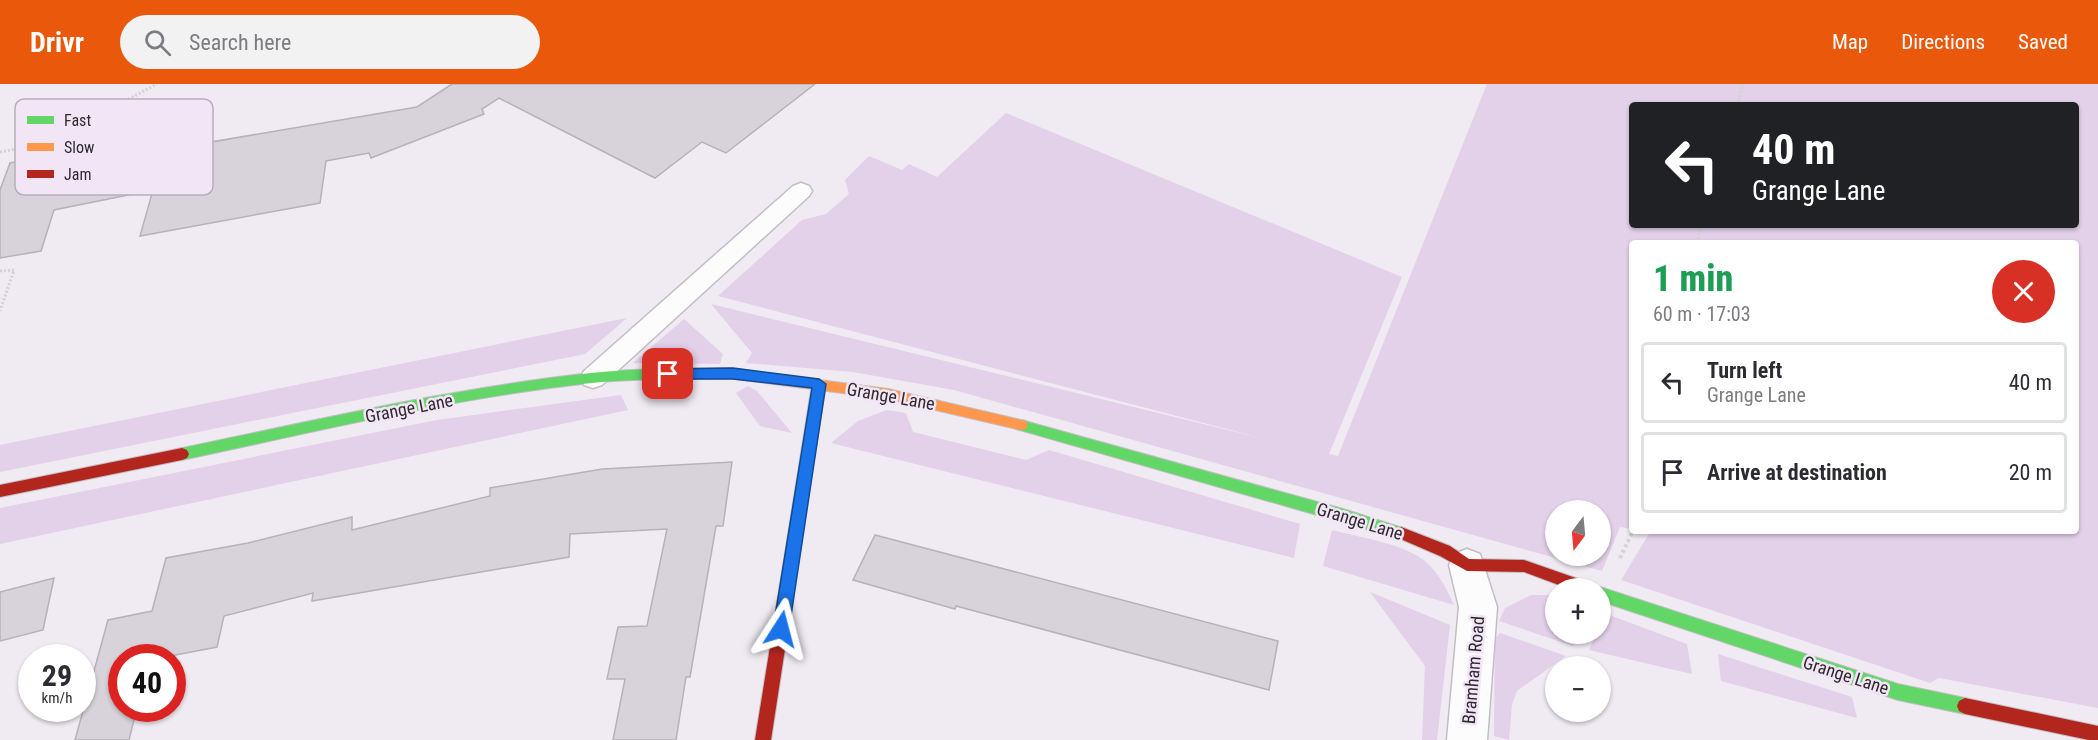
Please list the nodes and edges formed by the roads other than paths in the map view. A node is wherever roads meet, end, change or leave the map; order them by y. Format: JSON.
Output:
{"nodes":[{"id":1,"x":801,"y":191,"type":"dead end"},
{"id":2,"x":593,"y":378,"type":"junction"},
{"id":3,"x":819,"y":384,"type":"junction"},
{"id":4,"x":0,"y":491,"type":"edge"},
{"id":5,"x":1467,"y":565,"type":"junction"},
{"id":6,"x":1557,"y":578,"type":"edge"},
{"id":7,"x":1611,"y":598,"type":"edge"},
{"id":8,"x":2098,"y":734,"type":"edge"},
{"id":9,"x":763,"y":740,"type":"edge"},
{"id":10,"x":1467,"y":740,"type":"edge"}],
"edges":[{"from":1,"to":2,"type":"lane"},
{"from":2,"to":3,"type":"street","name":"Grange Lane"},
{"from":2,"to":4,"type":"street","name":"Grange Lane"},
{"from":3,"to":5,"type":"street","name":"Grange Lane"},
{"from":3,"to":9,"type":"street"},
{"from":5,"to":6,"type":"street"},
{"from":5,"to":10,"type":"street","name":"Bramham Road"},
{"from":7,"to":8,"type":"street","name":"Grange Lane"}]}
